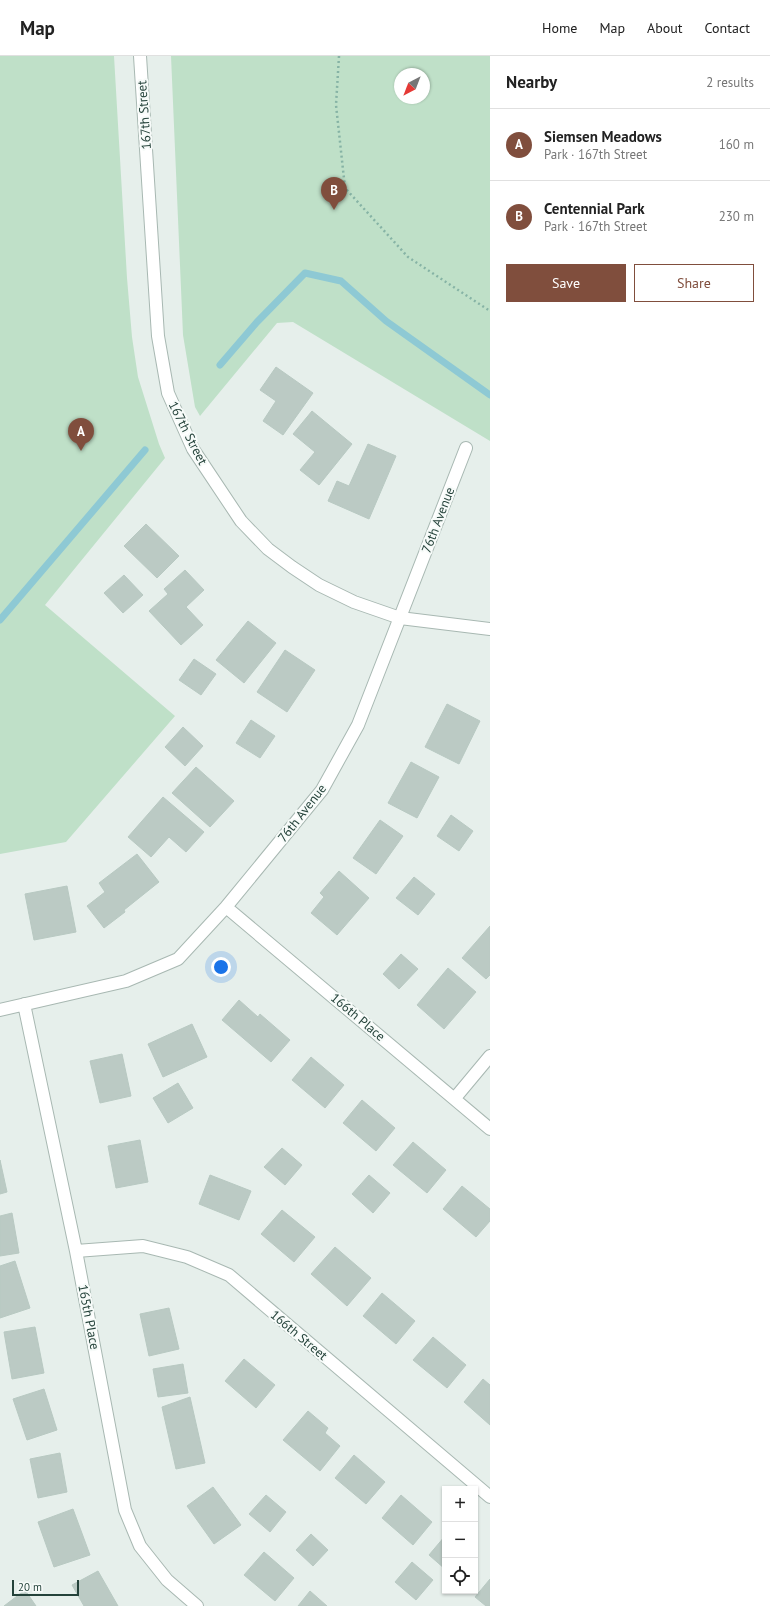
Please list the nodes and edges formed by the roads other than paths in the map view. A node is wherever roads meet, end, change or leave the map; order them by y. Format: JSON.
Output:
{"nodes":[{"id":1,"x":140,"y":56,"type":"edge"},
{"id":2,"x":466,"y":448,"type":"dead end"},
{"id":3,"x":400,"y":618,"type":"junction"},
{"id":4,"x":490,"y":629,"type":"edge"},
{"id":5,"x":226,"y":907,"type":"junction"},
{"id":6,"x":24,"y":1004,"type":"junction"},
{"id":7,"x":0,"y":1010,"type":"edge"},
{"id":8,"x":490,"y":1056,"type":"edge"},
{"id":9,"x":455,"y":1098,"type":"junction"},
{"id":10,"x":490,"y":1129,"type":"edge"},
{"id":11,"x":76,"y":1251,"type":"junction"},
{"id":12,"x":490,"y":1497,"type":"edge"},
{"id":13,"x":197,"y":1606,"type":"edge"}],
"edges":[{"from":1,"to":3,"type":"street","name":"167th Street"},
{"from":2,"to":3,"type":"street","name":"76th Avenue"},
{"from":3,"to":4,"type":"street","name":"167th Street"},
{"from":3,"to":5,"type":"street","name":"76th Avenue"},
{"from":5,"to":6,"type":"street","name":"76th Avenue"},
{"from":5,"to":9,"type":"street","name":"166th Place"},
{"from":6,"to":7,"type":"street","name":"76th Avenue"},
{"from":6,"to":11,"type":"street","name":"165th Place"},
{"from":8,"to":9,"type":"street"},
{"from":9,"to":10,"type":"street","name":"166th Place"},
{"from":11,"to":12,"type":"street","name":"166th Street"},
{"from":11,"to":13,"type":"street","name":"165th Place"}]}
